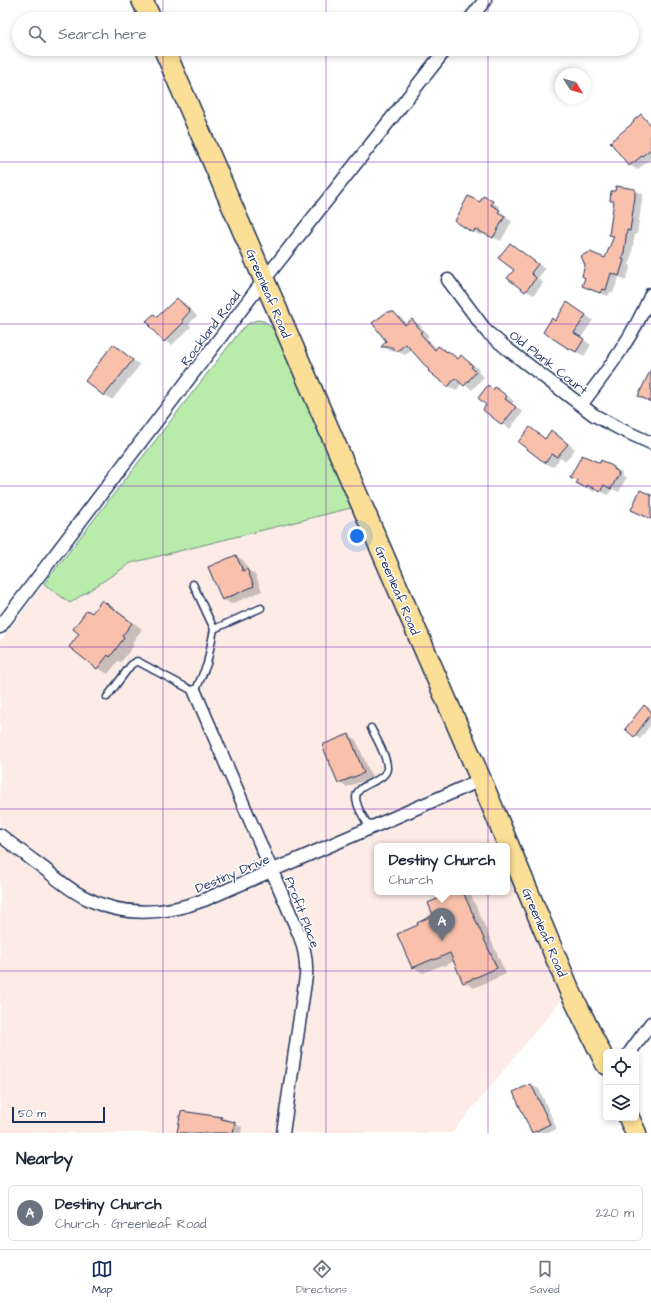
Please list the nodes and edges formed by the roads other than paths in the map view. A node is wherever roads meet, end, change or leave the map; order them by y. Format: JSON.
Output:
{"nodes":[{"id":1,"x":142,"y":0,"type":"edge"},
{"id":2,"x":485,"y":0,"type":"edge"},
{"id":3,"x":148,"y":12,"type":"edge"},
{"id":4,"x":476,"y":12,"type":"edge"},
{"id":5,"x":167,"y":56,"type":"edge"},
{"id":6,"x":440,"y":56,"type":"edge"},
{"id":7,"x":264,"y":280,"type":"junction"},
{"id":8,"x":448,"y":280,"type":"dead end"},
{"id":9,"x":651,"y":294,"type":"edge"},
{"id":10,"x":581,"y":405,"type":"junction"},
{"id":11,"x":651,"y":443,"type":"edge"},
{"id":12,"x":194,"y":584,"type":"dead end"},
{"id":13,"x":261,"y":608,"type":"dead end"},
{"id":14,"x":0,"y":627,"type":"edge"},
{"id":15,"x":214,"y":629,"type":"junction"},
{"id":16,"x":195,"y":692,"type":"junction"},
{"id":17,"x":107,"y":696,"type":"dead end"},
{"id":18,"x":371,"y":728,"type":"dead end"},
{"id":19,"x":481,"y":780,"type":"junction"},
{"id":20,"x":370,"y":828,"type":"junction"},
{"id":21,"x":0,"y":835,"type":"edge"},
{"id":22,"x":508,"y":843,"type":"edge"},
{"id":23,"x":510,"y":849,"type":"edge"},
{"id":24,"x":272,"y":872,"type":"junction"},
{"id":25,"x":651,"y":1023,"type":"edge"},
{"id":26,"x":632,"y":1049,"type":"edge"},
{"id":27,"x":603,"y":1058,"type":"edge"},
{"id":28,"x":630,"y":1121,"type":"edge"},
{"id":29,"x":283,"y":1133,"type":"edge"},
{"id":30,"x":636,"y":1133,"type":"edge"}],
"edges":[{"from":1,"to":3,"type":"main road"},
{"from":2,"to":4,"type":"street"},
{"from":5,"to":7,"type":"main road","name":"Greenleaf Road"},
{"from":6,"to":7,"type":"street","name":"Rockland Road"},
{"from":7,"to":14,"type":"street","name":"Rockland Road"},
{"from":7,"to":19,"type":"main road","name":"Greenleaf Road"},
{"from":8,"to":10,"type":"street","name":"Old Plank Court"},
{"from":9,"to":10,"type":"street"},
{"from":10,"to":11,"type":"street","name":"Old Plank Court"},
{"from":12,"to":15,"type":"lane"},
{"from":13,"to":15,"type":"lane"},
{"from":15,"to":16,"type":"lane"},
{"from":16,"to":17,"type":"lane"},
{"from":16,"to":24,"type":"street","name":"Profit Place"},
{"from":18,"to":20,"type":"lane"},
{"from":19,"to":20,"type":"street","name":"Destiny Drive"},
{"from":19,"to":22,"type":"main road","name":"Greenleaf Road"},
{"from":20,"to":24,"type":"street","name":"Destiny Drive"},
{"from":21,"to":24,"type":"street","name":"Destiny Drive"},
{"from":23,"to":27,"type":"main road","name":"Greenleaf Road"},
{"from":24,"to":29,"type":"street","name":"Profit Place"},
{"from":25,"to":26,"type":"street"},
{"from":28,"to":30,"type":"main road"}]}
